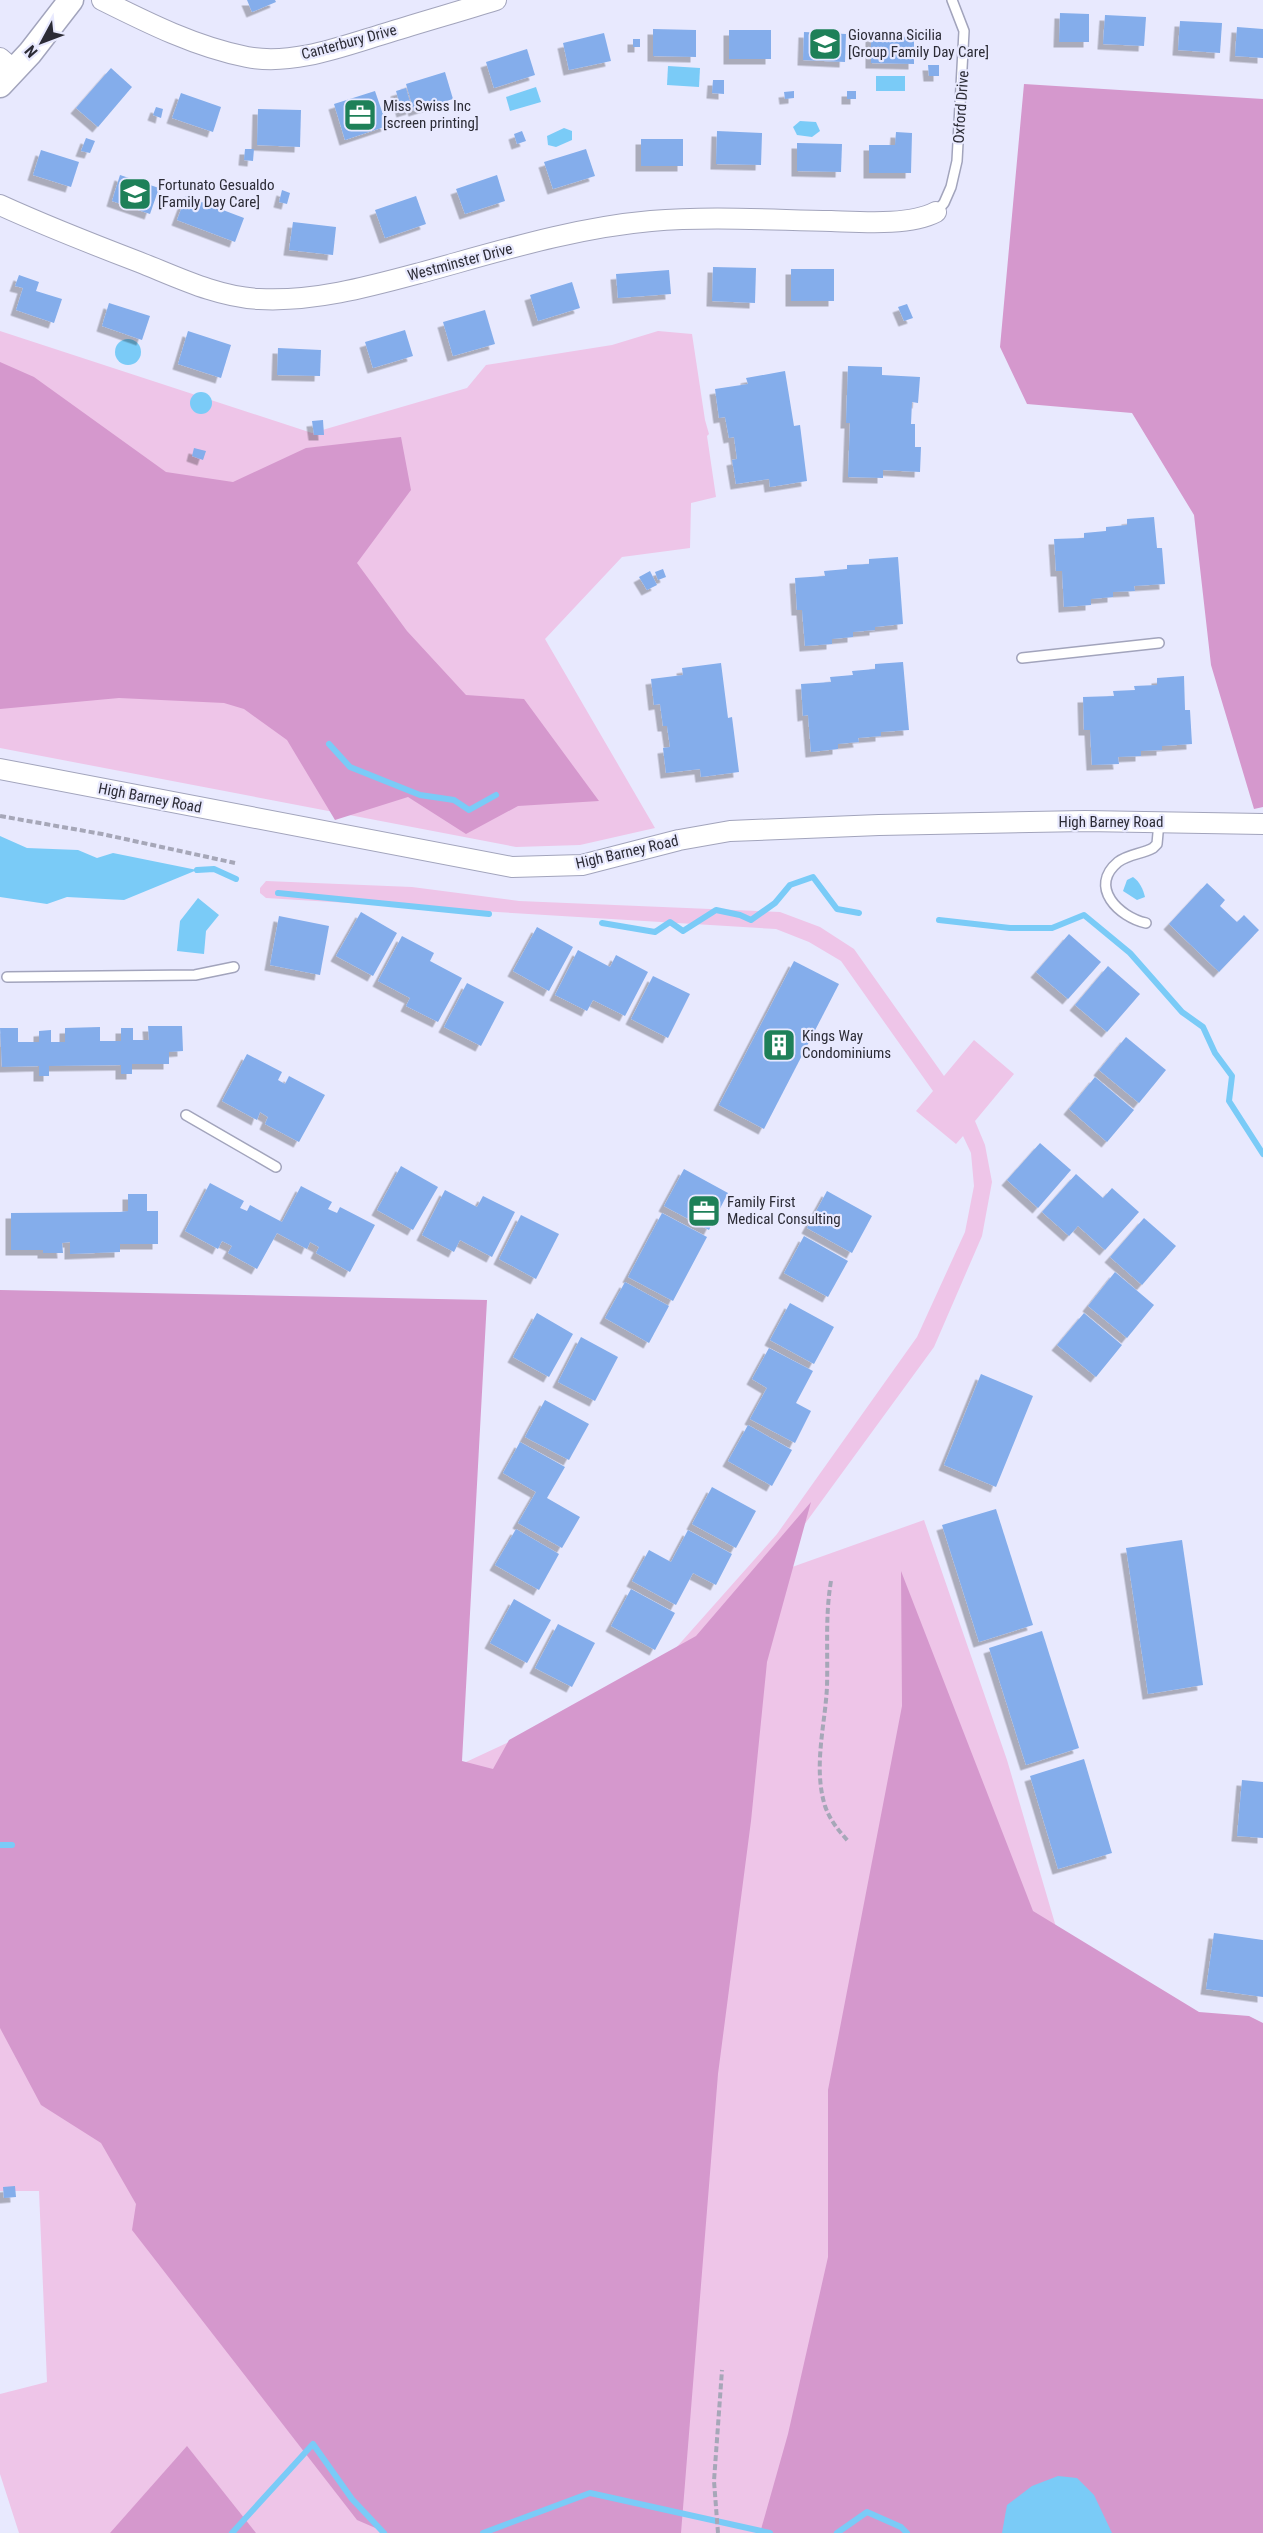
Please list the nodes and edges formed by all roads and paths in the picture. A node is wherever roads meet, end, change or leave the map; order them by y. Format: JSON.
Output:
{"nodes":[{"id":1,"x":71,"y":0,"type":"edge"},
{"id":2,"x":102,"y":0,"type":"edge"},
{"id":3,"x":496,"y":0,"type":"edge"},
{"id":4,"x":952,"y":0,"type":"edge"},
{"id":5,"x":5,"y":71,"type":"edge"},
{"id":6,"x":0,"y":205,"type":"edge"},
{"id":7,"x":936,"y":212,"type":"joint"},
{"id":8,"x":1159,"y":643,"type":"dead end"},
{"id":9,"x":1022,"y":658,"type":"dead end"},
{"id":10,"x":0,"y":769,"type":"edge"},
{"id":11,"x":0,"y":816,"type":"edge"},
{"id":12,"x":1159,"y":822,"type":"junction"},
{"id":13,"x":1263,"y":824,"type":"edge"},
{"id":14,"x":235,"y":863,"type":"dead end"},
{"id":15,"x":1146,"y":923,"type":"dead end"},
{"id":16,"x":234,"y":967,"type":"dead end"},
{"id":17,"x":7,"y":977,"type":"dead end"},
{"id":18,"x":186,"y":1115,"type":"dead end"},
{"id":19,"x":276,"y":1167,"type":"dead end"},
{"id":20,"x":831,"y":1581,"type":"dead end"},
{"id":21,"x":848,"y":1841,"type":"dead end"},
{"id":22,"x":722,"y":2370,"type":"dead end"},
{"id":23,"x":718,"y":2533,"type":"edge"}],
"edges":[{"from":1,"to":5,"type":"street"},
{"from":2,"to":3,"type":"street","name":"Canterbury Drive"},
{"from":4,"to":7,"type":"lane","name":"Oxford Drive"},
{"from":6,"to":7,"type":"street","name":"Westminster Drive"},
{"from":8,"to":9,"type":"lane"},
{"from":10,"to":12,"type":"street","name":"High Barney Road"},
{"from":11,"to":14,"type":"path"},
{"from":12,"to":13,"type":"street","name":"High Barney Road"},
{"from":12,"to":15,"type":"lane"},
{"from":16,"to":17,"type":"lane"},
{"from":18,"to":19,"type":"lane"},
{"from":20,"to":21,"type":"path"},
{"from":22,"to":23,"type":"path"}]}
